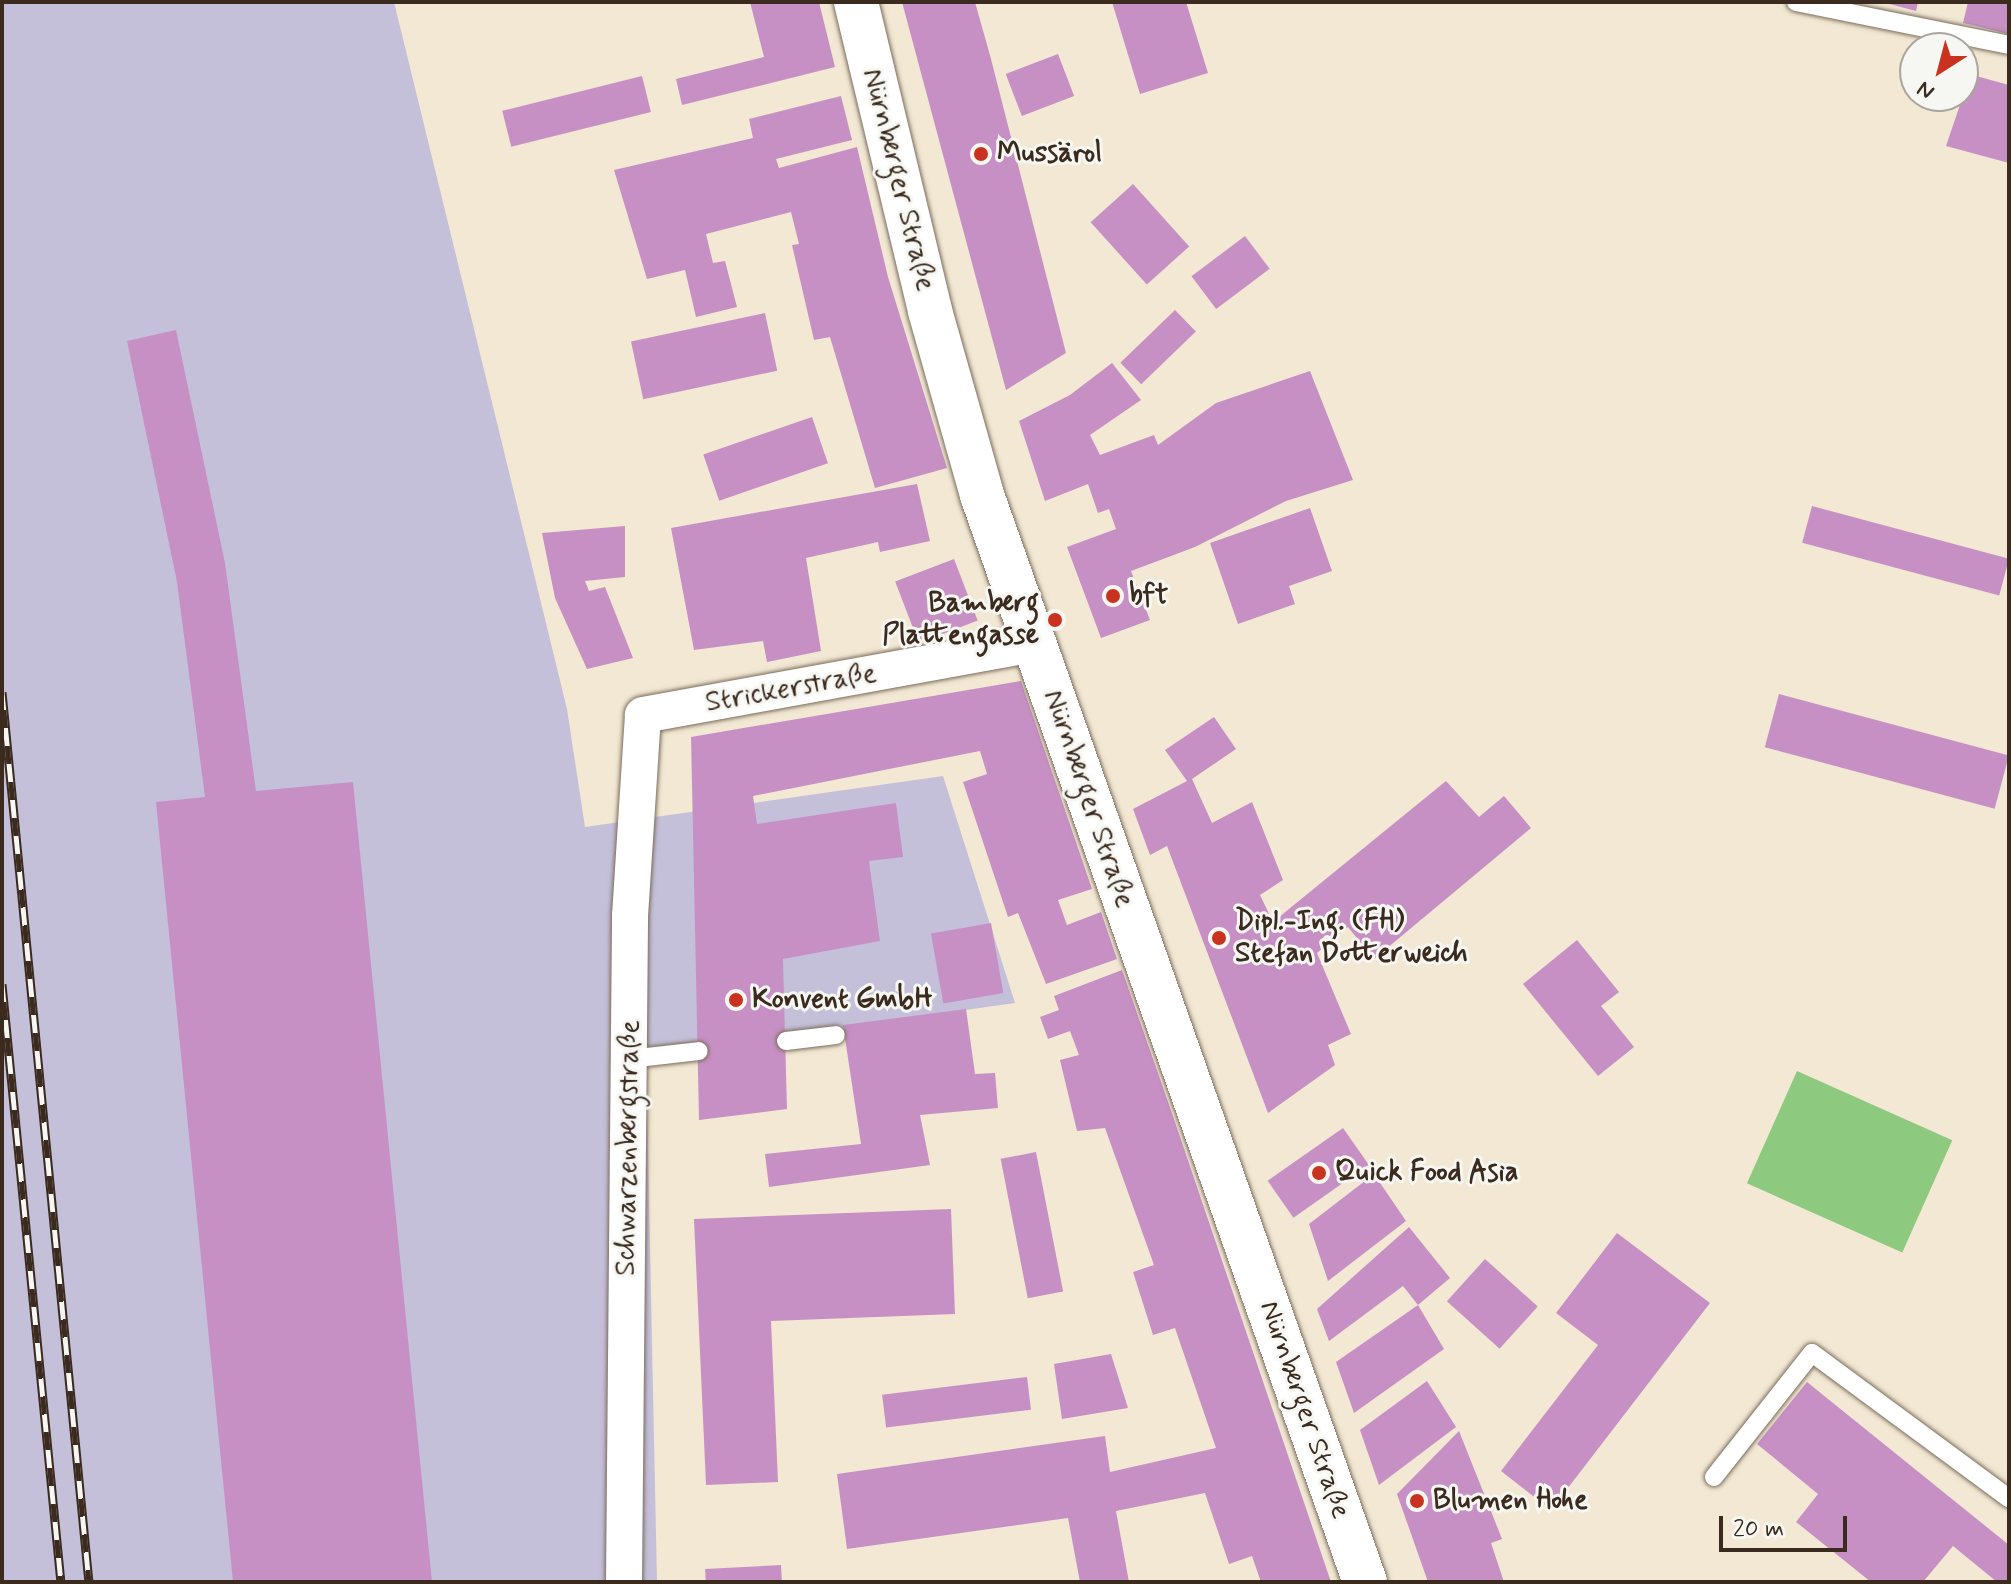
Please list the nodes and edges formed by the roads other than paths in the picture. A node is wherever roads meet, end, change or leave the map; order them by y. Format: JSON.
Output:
{"nodes":[{"id":1,"x":856,"y":2,"type":"edge"},
{"id":2,"x":1796,"y":2,"type":"edge"},
{"id":3,"x":2009,"y":45,"type":"edge"},
{"id":4,"x":1033,"y":644,"type":"junction"},
{"id":5,"x":643,"y":715,"type":"joint"},
{"id":6,"x":836,"y":1035,"type":"dead end"},
{"id":7,"x":786,"y":1041,"type":"dead end"},
{"id":8,"x":699,"y":1051,"type":"dead end"},
{"id":9,"x":629,"y":1059,"type":"junction"},
{"id":10,"x":1714,"y":1477,"type":"dead end"},
{"id":11,"x":2009,"y":1498,"type":"edge"},
{"id":12,"x":624,"y":1582,"type":"edge"},
{"id":13,"x":1365,"y":1582,"type":"edge"}],
"edges":[{"from":1,"to":4,"type":"street","name":"Nürnberger Straße"},
{"from":2,"to":3,"type":"lane"},
{"from":4,"to":5,"type":"street","name":"Strickerstraße"},
{"from":4,"to":13,"type":"street","name":"Nürnberger Straße"},
{"from":5,"to":9,"type":"street","name":"Schwarzenbergstraße"},
{"from":6,"to":7,"type":"lane"},
{"from":8,"to":9,"type":"lane"},
{"from":9,"to":12,"type":"street","name":"Schwarzenbergstraße"},
{"from":10,"to":11,"type":"lane"}]}
